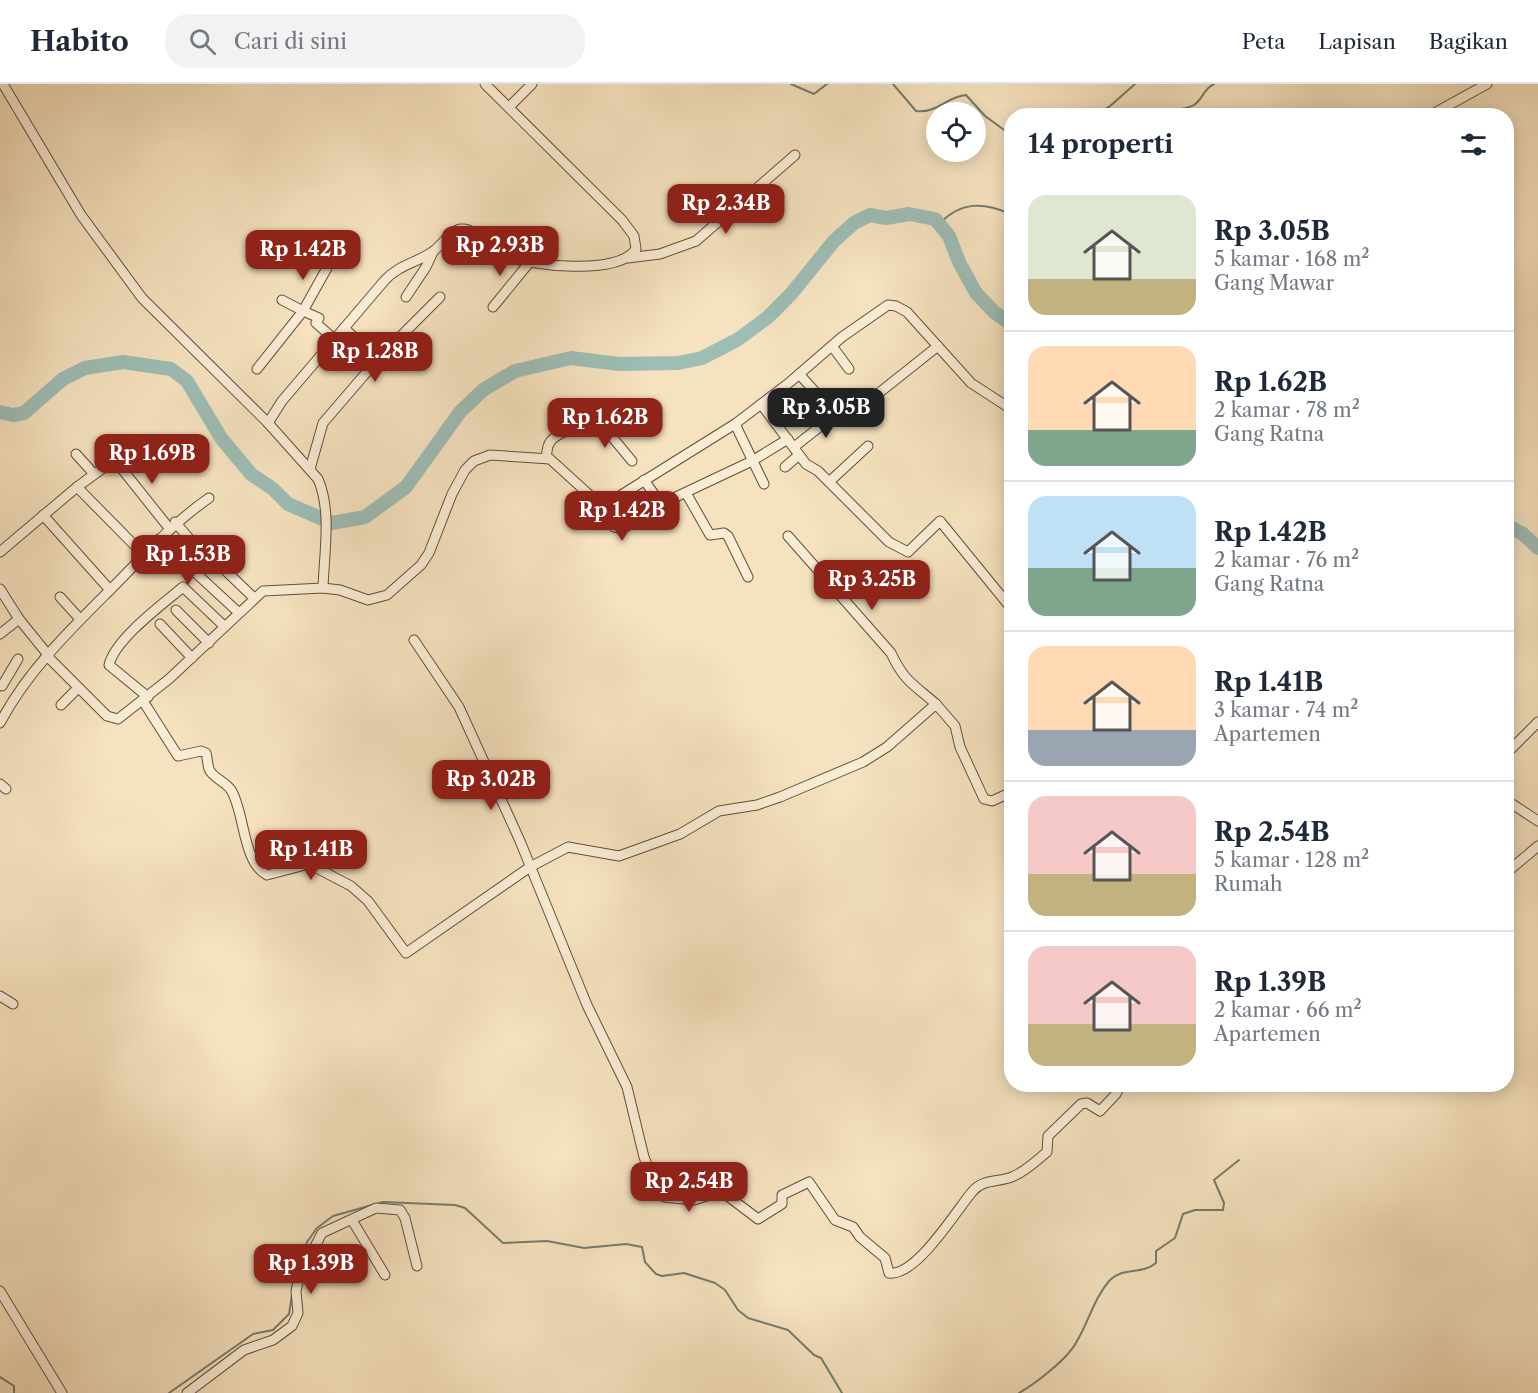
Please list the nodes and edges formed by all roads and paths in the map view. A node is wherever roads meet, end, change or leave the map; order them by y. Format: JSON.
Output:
{"nodes":[{"id":1,"x":485,"y":84,"type":"edge"},
{"id":2,"x":532,"y":84,"type":"edge"},
{"id":3,"x":1487,"y":84,"type":"edge"},
{"id":4,"x":4,"y":85,"type":"edge"},
{"id":5,"x":509,"y":107,"type":"junction"},
{"id":6,"x":1444,"y":108,"type":"edge"},
{"id":7,"x":795,"y":155,"type":"dead end"},
{"id":8,"x":433,"y":252,"type":"junction"},
{"id":9,"x":308,"y":254,"type":"dead end"},
{"id":10,"x":628,"y":258,"type":"junction"},
{"id":11,"x":529,"y":263,"type":"junction"},
{"id":12,"x":406,"y":297,"type":"dead end"},
{"id":13,"x":440,"y":297,"type":"dead end"},
{"id":14,"x":282,"y":300,"type":"dead end"},
{"id":15,"x":493,"y":308,"type":"dead end"},
{"id":16,"x":303,"y":311,"type":"junction"},
{"id":17,"x":344,"y":328,"type":"junction"},
{"id":18,"x":335,"y":340,"type":"junction"},
{"id":19,"x":832,"y":346,"type":"junction"},
{"id":20,"x":938,"y":346,"type":"junction"},
{"id":21,"x":378,"y":359,"type":"junction"},
{"id":22,"x":257,"y":369,"type":"dead end"},
{"id":23,"x":849,"y":369,"type":"dead end"},
{"id":24,"x":799,"y":374,"type":"junction"},
{"id":25,"x":819,"y":396,"type":"dead end"},
{"id":26,"x":761,"y":404,"type":"junction"},
{"id":27,"x":1004,"y":404,"type":"edge"},
{"id":28,"x":841,"y":410,"type":"dead end"},
{"id":29,"x":612,"y":415,"type":"dead end"},
{"id":30,"x":850,"y":416,"type":"dead end"},
{"id":31,"x":598,"y":420,"type":"junction"},
{"id":32,"x":268,"y":423,"type":"junction"},
{"id":33,"x":735,"y":424,"type":"junction"},
{"id":34,"x":788,"y":439,"type":"junction"},
{"id":35,"x":868,"y":446,"type":"dead end"},
{"id":36,"x":132,"y":447,"type":"dead end"},
{"id":37,"x":797,"y":451,"type":"junction"},
{"id":38,"x":76,"y":453,"type":"dead end"},
{"id":39,"x":546,"y":458,"type":"junction"},
{"id":40,"x":114,"y":459,"type":"junction"},
{"id":41,"x":632,"y":461,"type":"dead end"},
{"id":42,"x":752,"y":461,"type":"junction"},
{"id":43,"x":785,"y":466,"type":"dead end"},
{"id":44,"x":310,"y":469,"type":"junction"},
{"id":45,"x":94,"y":474,"type":"junction"},
{"id":46,"x":644,"y":480,"type":"junction"},
{"id":47,"x":829,"y":482,"type":"junction"},
{"id":48,"x":764,"y":484,"type":"dead end"},
{"id":49,"x":77,"y":487,"type":"junction"},
{"id":50,"x":687,"y":493,"type":"junction"},
{"id":51,"x":209,"y":498,"type":"dead end"},
{"id":52,"x":661,"y":504,"type":"junction"},
{"id":53,"x":601,"y":505,"type":"junction"},
{"id":54,"x":43,"y":515,"type":"junction"},
{"id":55,"x":576,"y":523,"type":"dead end"},
{"id":56,"x":172,"y":525,"type":"junction"},
{"id":57,"x":788,"y":536,"type":"dead end"},
{"id":58,"x":159,"y":539,"type":"junction"},
{"id":59,"x":199,"y":550,"type":"dead end"},
{"id":60,"x":0,"y":552,"type":"edge"},
{"id":61,"x":143,"y":554,"type":"junction"},
{"id":62,"x":226,"y":571,"type":"dead end"},
{"id":63,"x":748,"y":577,"type":"dead end"},
{"id":64,"x":323,"y":588,"type":"junction"},
{"id":65,"x":0,"y":589,"type":"edge"},
{"id":66,"x":110,"y":590,"type":"junction"},
{"id":67,"x":60,"y":597,"type":"dead end"},
{"id":68,"x":253,"y":597,"type":"junction"},
{"id":69,"x":1004,"y":599,"type":"edge"},
{"id":70,"x":176,"y":610,"type":"dead end"},
{"id":71,"x":238,"y":612,"type":"junction"},
{"id":72,"x":19,"y":619,"type":"junction"},
{"id":73,"x":80,"y":619,"type":"junction"},
{"id":74,"x":160,"y":624,"type":"dead end"},
{"id":75,"x":224,"y":626,"type":"junction"},
{"id":76,"x":0,"y":634,"type":"edge"},
{"id":77,"x":414,"y":640,"type":"dead end"},
{"id":78,"x":209,"y":642,"type":"junction"},
{"id":79,"x":48,"y":656,"type":"junction"},
{"id":80,"x":192,"y":658,"type":"junction"},
{"id":81,"x":18,"y":659,"type":"dead end"},
{"id":82,"x":1,"y":685,"type":"edge"},
{"id":83,"x":78,"y":688,"type":"junction"},
{"id":84,"x":15,"y":695,"type":"junction"},
{"id":85,"x":146,"y":699,"type":"junction"},
{"id":86,"x":936,"y":704,"type":"junction"},
{"id":87,"x":61,"y":705,"type":"dead end"},
{"id":88,"x":1538,"y":722,"type":"edge"},
{"id":89,"x":0,"y":723,"type":"edge"},
{"id":90,"x":1514,"y":746,"type":"edge"},
{"id":91,"x":1004,"y":795,"type":"edge"},
{"id":92,"x":1514,"y":805,"type":"edge"},
{"id":93,"x":1538,"y":821,"type":"edge"},
{"id":94,"x":1538,"y":846,"type":"edge"},
{"id":95,"x":1514,"y":866,"type":"edge"},
{"id":96,"x":530,"y":867,"type":"junction"},
{"id":97,"x":0,"y":996,"type":"edge"},
{"id":98,"x":13,"y":1004,"type":"dead end"},
{"id":99,"x":1117,"y":1092,"type":"edge"},
{"id":100,"x":352,"y":1220,"type":"junction"},
{"id":101,"x":417,"y":1266,"type":"dead end"},
{"id":102,"x":385,"y":1275,"type":"dead end"},
{"id":103,"x":0,"y":1291,"type":"edge"},
{"id":104,"x":62,"y":1393,"type":"edge"},
{"id":105,"x":187,"y":1393,"type":"edge"}],
"edges":[{"from":1,"to":5,"type":"street"},
{"from":2,"to":5,"type":"street"},
{"from":3,"to":6,"type":"street"},
{"from":4,"to":32,"type":"street"},
{"from":5,"to":10,"type":"street"},
{"from":7,"to":10,"type":"street"},
{"from":8,"to":11,"type":"street"},
{"from":8,"to":12,"type":"street"},
{"from":8,"to":17,"type":"street"},
{"from":9,"to":16,"type":"street"},
{"from":10,"to":11,"type":"street"},
{"from":11,"to":15,"type":"street"},
{"from":13,"to":21,"type":"street"},
{"from":14,"to":16,"type":"street"},
{"from":16,"to":18,"type":"street"},
{"from":16,"to":22,"type":"street"},
{"from":17,"to":18,"type":"street"},
{"from":17,"to":21,"type":"street"},
{"from":18,"to":32,"type":"street"},
{"from":19,"to":20,"type":"street"},
{"from":19,"to":23,"type":"street"},
{"from":19,"to":24,"type":"street"},
{"from":20,"to":27,"type":"street"},
{"from":20,"to":30,"type":"street"},
{"from":21,"to":44,"type":"street"},
{"from":24,"to":25,"type":"street"},
{"from":24,"to":26,"type":"street"},
{"from":26,"to":33,"type":"street"},
{"from":26,"to":34,"type":"street"},
{"from":28,"to":37,"type":"street"},
{"from":29,"to":31,"type":"street"},
{"from":31,"to":39,"type":"street"},
{"from":31,"to":41,"type":"street"},
{"from":32,"to":44,"type":"street"},
{"from":33,"to":42,"type":"street"},
{"from":33,"to":46,"type":"street"},
{"from":34,"to":37,"type":"street"},
{"from":34,"to":42,"type":"street"},
{"from":35,"to":47,"type":"street"},
{"from":36,"to":40,"type":"street"},
{"from":37,"to":43,"type":"street"},
{"from":37,"to":47,"type":"street"},
{"from":38,"to":45,"type":"street"},
{"from":39,"to":53,"type":"street"},
{"from":39,"to":64,"type":"street"},
{"from":40,"to":45,"type":"street"},
{"from":40,"to":56,"type":"street"},
{"from":42,"to":48,"type":"street"},
{"from":42,"to":50,"type":"street"},
{"from":44,"to":64,"type":"street"},
{"from":45,"to":49,"type":"street"},
{"from":46,"to":52,"type":"street"},
{"from":46,"to":53,"type":"street"},
{"from":47,"to":69,"type":"street"},
{"from":49,"to":54,"type":"street"},
{"from":49,"to":61,"type":"street"},
{"from":50,"to":52,"type":"street"},
{"from":50,"to":63,"type":"street"},
{"from":51,"to":56,"type":"street"},
{"from":52,"to":53,"type":"street"},
{"from":53,"to":55,"type":"street"},
{"from":54,"to":60,"type":"street"},
{"from":54,"to":66,"type":"street"},
{"from":56,"to":58,"type":"street"},
{"from":56,"to":59,"type":"street"},
{"from":57,"to":86,"type":"street"},
{"from":58,"to":61,"type":"street"},
{"from":58,"to":71,"type":"street"},
{"from":61,"to":66,"type":"street"},
{"from":62,"to":68,"type":"street"},
{"from":64,"to":68,"type":"street"},
{"from":65,"to":72,"type":"street"},
{"from":66,"to":73,"type":"street"},
{"from":67,"to":73,"type":"street"},
{"from":68,"to":71,"type":"street"},
{"from":70,"to":78,"type":"street"},
{"from":71,"to":75,"type":"street"},
{"from":72,"to":76,"type":"street"},
{"from":72,"to":79,"type":"street"},
{"from":73,"to":79,"type":"street"},
{"from":74,"to":80,"type":"street"},
{"from":75,"to":78,"type":"street"},
{"from":75,"to":85,"type":"street"},
{"from":77,"to":96,"type":"street"},
{"from":78,"to":80,"type":"street"},
{"from":79,"to":83,"type":"street"},
{"from":79,"to":84,"type":"street"},
{"from":80,"to":85,"type":"street"},
{"from":81,"to":82,"type":"street"},
{"from":82,"to":84,"type":"street"},
{"from":83,"to":85,"type":"street"},
{"from":83,"to":87,"type":"street"},
{"from":84,"to":89,"type":"street"},
{"from":85,"to":96,"type":"street"},
{"from":86,"to":91,"type":"street"},
{"from":86,"to":96,"type":"street"},
{"from":88,"to":90,"type":"street"},
{"from":92,"to":93,"type":"street"},
{"from":94,"to":95,"type":"street"},
{"from":96,"to":99,"type":"street"},
{"from":97,"to":98,"type":"street"},
{"from":100,"to":101,"type":"street"},
{"from":100,"to":102,"type":"street"},
{"from":100,"to":105,"type":"street"},
{"from":103,"to":104,"type":"street"}]}
